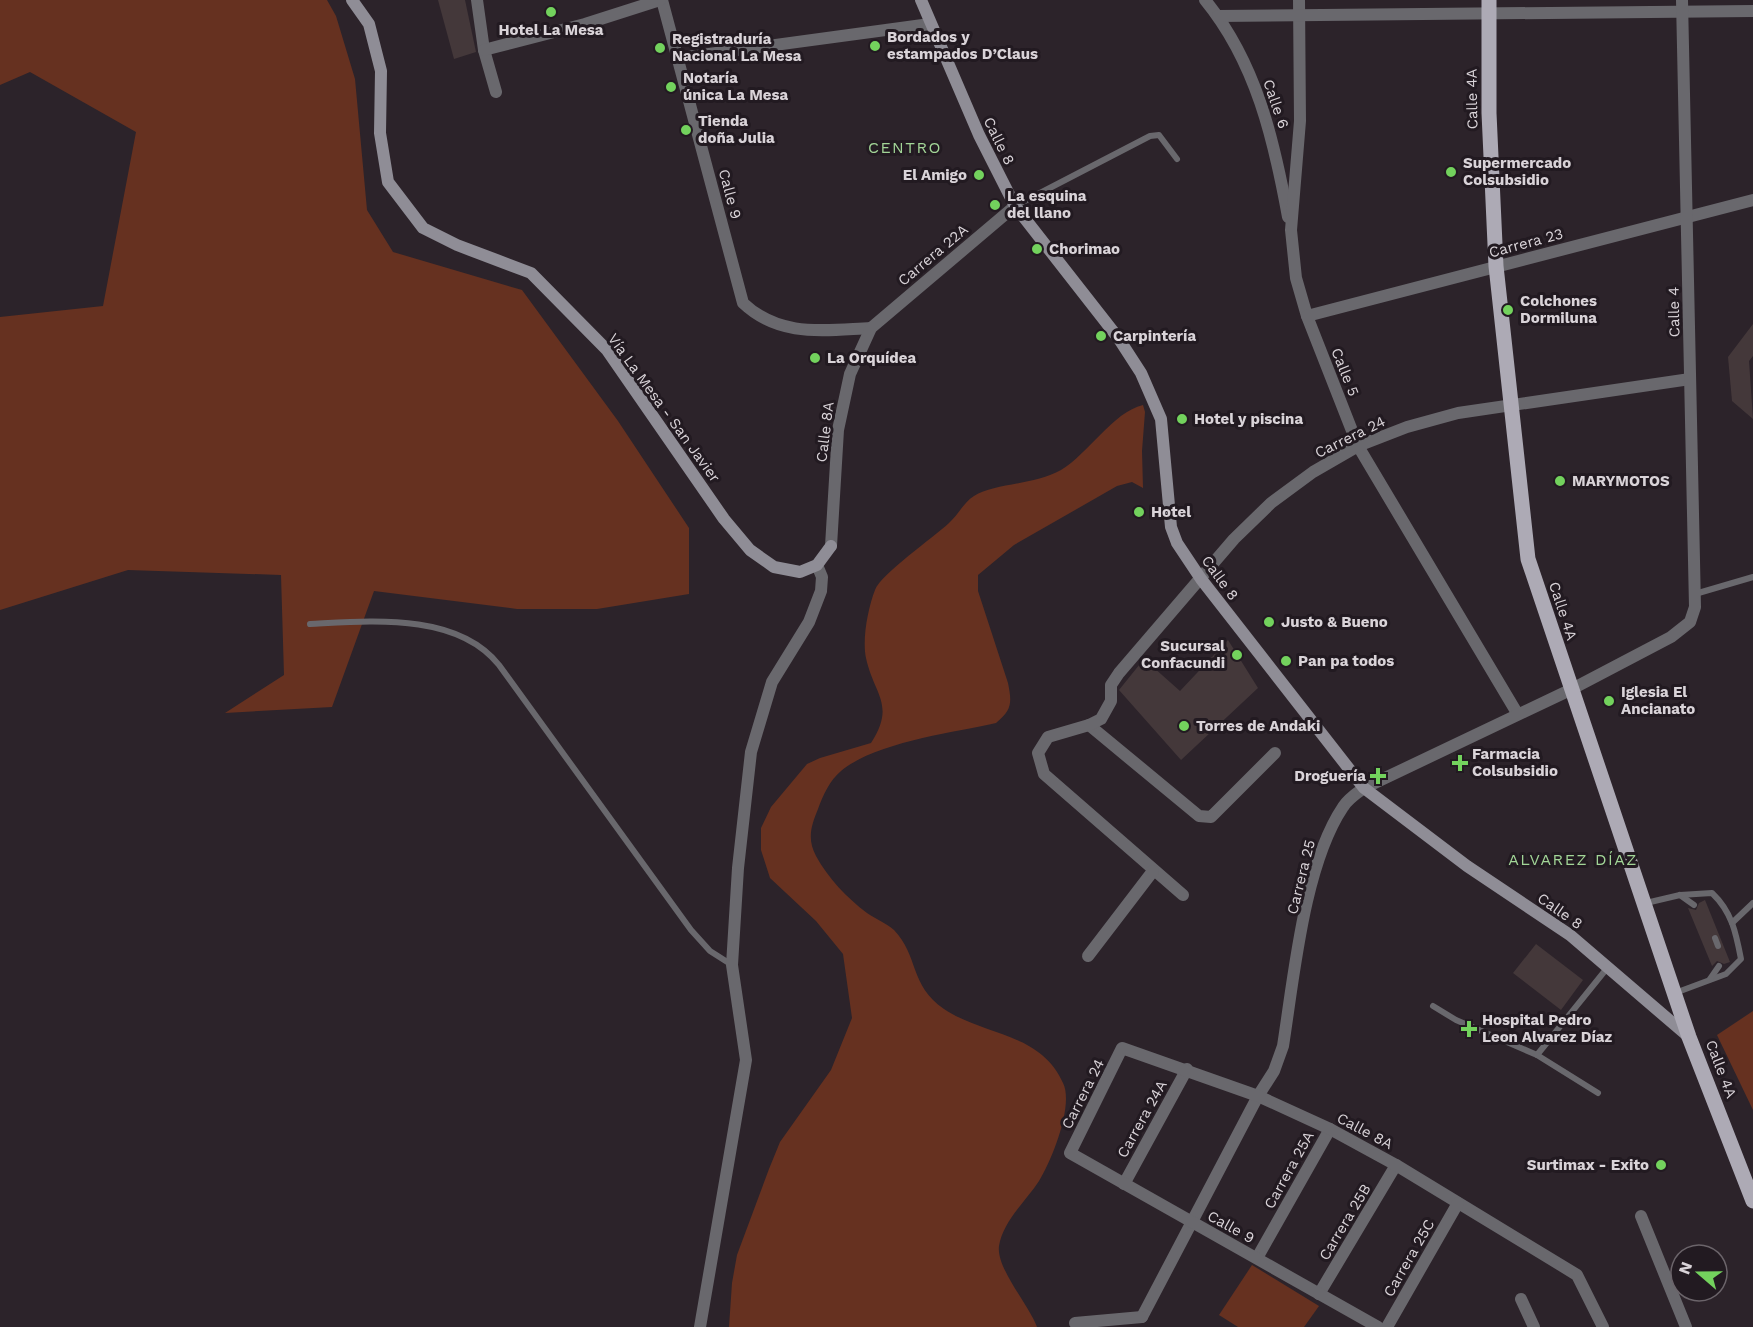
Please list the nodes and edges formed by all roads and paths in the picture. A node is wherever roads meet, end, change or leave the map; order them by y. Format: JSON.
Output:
{"nodes":[{"id":1,"x":352,"y":0,"type":"edge"},
{"id":2,"x":477,"y":0,"type":"edge"},
{"id":3,"x":661,"y":0,"type":"edge"},
{"id":4,"x":921,"y":0,"type":"edge"},
{"id":5,"x":1205,"y":0,"type":"edge"},
{"id":6,"x":1299,"y":0,"type":"edge"},
{"id":7,"x":1490,"y":6,"type":"edge"},
{"id":8,"x":1683,"y":6,"type":"edge"},
{"id":9,"x":1753,"y":11,"type":"edge"},
{"id":10,"x":1299,"y":14,"type":"junction"},
{"id":11,"x":1218,"y":16,"type":"junction"},
{"id":12,"x":930,"y":24,"type":"junction"},
{"id":13,"x":484,"y":50,"type":"junction"},
{"id":14,"x":679,"y":58,"type":"junction"},
{"id":15,"x":496,"y":92,"type":"dead end"},
{"id":16,"x":1177,"y":159,"type":"dead end"},
{"id":17,"x":1753,"y":200,"type":"edge"},
{"id":18,"x":1015,"y":206,"type":"junction"},
{"id":19,"x":1687,"y":217,"type":"junction"},
{"id":20,"x":1291,"y":230,"type":"junction"},
{"id":21,"x":1496,"y":266,"type":"junction"},
{"id":22,"x":1307,"y":316,"type":"junction"},
{"id":23,"x":871,"y":327,"type":"junction"},
{"id":24,"x":1690,"y":379,"type":"junction"},
{"id":25,"x":1510,"y":407,"type":"junction"},
{"id":26,"x":1358,"y":446,"type":"junction"},
{"id":27,"x":831,"y":546,"type":"joint"},
{"id":28,"x":817,"y":565,"type":"junction"},
{"id":29,"x":1753,"y":577,"type":"edge"},
{"id":30,"x":1201,"y":579,"type":"junction"},
{"id":31,"x":1694,"y":594,"type":"junction"},
{"id":32,"x":1690,"y":622,"type":"joint"},
{"id":33,"x":310,"y":624,"type":"dead end"},
{"id":34,"x":1570,"y":690,"type":"junction"},
{"id":35,"x":1517,"y":713,"type":"junction"},
{"id":36,"x":1089,"y":725,"type":"junction"},
{"id":37,"x":1275,"y":753,"type":"dead end"},
{"id":38,"x":1364,"y":788,"type":"junction"},
{"id":39,"x":1153,"y":871,"type":"junction"},
{"id":40,"x":1183,"y":895,"type":"dead end"},
{"id":41,"x":1680,"y":895,"type":"junction"},
{"id":42,"x":1645,"y":903,"type":"junction"},
{"id":43,"x":1753,"y":903,"type":"edge"},
{"id":44,"x":1694,"y":905,"type":"dead end"},
{"id":45,"x":1732,"y":923,"type":"junction"},
{"id":46,"x":1715,"y":938,"type":"dead end"},
{"id":47,"x":1718,"y":946,"type":"dead end"},
{"id":48,"x":1088,"y":956,"type":"dead end"},
{"id":49,"x":732,"y":965,"type":"junction"},
{"id":50,"x":1609,"y":966,"type":"junction"},
{"id":51,"x":1719,"y":966,"type":"dead end"},
{"id":52,"x":1710,"y":980,"type":"junction"},
{"id":53,"x":1675,"y":993,"type":"junction"},
{"id":54,"x":1433,"y":1006,"type":"dead end"},
{"id":55,"x":1689,"y":1037,"type":"junction"},
{"id":56,"x":1122,"y":1048,"type":"joint"},
{"id":57,"x":1537,"y":1054,"type":"junction"},
{"id":58,"x":1187,"y":1069,"type":"junction"},
{"id":59,"x":1598,"y":1093,"type":"dead end"},
{"id":60,"x":1258,"y":1096,"type":"junction"},
{"id":61,"x":1330,"y":1128,"type":"junction"},
{"id":62,"x":1070,"y":1153,"type":"joint"},
{"id":63,"x":1396,"y":1165,"type":"junction"},
{"id":64,"x":1124,"y":1184,"type":"junction"},
{"id":65,"x":1753,"y":1201,"type":"edge"},
{"id":66,"x":1458,"y":1203,"type":"junction"},
{"id":67,"x":1641,"y":1216,"type":"dead end"},
{"id":68,"x":1193,"y":1223,"type":"junction"},
{"id":69,"x":1257,"y":1258,"type":"junction"},
{"id":70,"x":1319,"y":1294,"type":"junction"},
{"id":71,"x":1521,"y":1299,"type":"dead end"},
{"id":72,"x":1144,"y":1322,"type":"edge"},
{"id":73,"x":1075,"y":1323,"type":"dead end"},
{"id":74,"x":700,"y":1327,"type":"edge"},
{"id":75,"x":1378,"y":1327,"type":"edge"},
{"id":76,"x":1387,"y":1327,"type":"edge"},
{"id":77,"x":1534,"y":1327,"type":"edge"},
{"id":78,"x":1604,"y":1327,"type":"edge"},
{"id":79,"x":1686,"y":1327,"type":"edge"}],
"edges":[{"from":1,"to":28,"type":"main road","name":"Vía La Mesa - San Javier"},
{"from":2,"to":13,"type":"street"},
{"from":3,"to":13,"type":"street"},
{"from":3,"to":14,"type":"street","name":"Calle 9"},
{"from":4,"to":12,"type":"main road","name":"Calle 8"},
{"from":5,"to":11,"type":"street","name":"Calle 6"},
{"from":6,"to":10,"type":"street","name":"Calle 5"},
{"from":7,"to":8,"type":"street"},
{"from":7,"to":10,"type":"street"},
{"from":7,"to":21,"type":"main road","name":"Calle 4A"},
{"from":8,"to":9,"type":"street"},
{"from":8,"to":19,"type":"street","name":"Calle 4"},
{"from":10,"to":11,"type":"street"},
{"from":10,"to":20,"type":"street","name":"Calle 5"},
{"from":11,"to":20,"type":"street","name":"Calle 6"},
{"from":12,"to":14,"type":"street"},
{"from":12,"to":18,"type":"main road","name":"Calle 8"},
{"from":13,"to":15,"type":"street"},
{"from":14,"to":23,"type":"street","name":"Calle 9"},
{"from":16,"to":18,"type":"lane"},
{"from":17,"to":19,"type":"street","name":"Carrera 23"},
{"from":18,"to":23,"type":"street","name":"Carrera 22A"},
{"from":18,"to":30,"type":"main road","name":"Calle 8"},
{"from":19,"to":21,"type":"street","name":"Carrera 23"},
{"from":19,"to":24,"type":"street","name":"Calle 4"},
{"from":20,"to":22,"type":"street","name":"Calle 5"},
{"from":21,"to":22,"type":"street","name":"Carrera 23"},
{"from":21,"to":25,"type":"main road","name":"Calle 4A"},
{"from":22,"to":26,"type":"street","name":"Calle 5"},
{"from":23,"to":27,"type":"street","name":"Calle 8A"},
{"from":24,"to":25,"type":"street","name":"Carrera 24"},
{"from":24,"to":31,"type":"street","name":"Calle 4"},
{"from":25,"to":26,"type":"street","name":"Carrera 24"},
{"from":25,"to":34,"type":"main road","name":"Calle 4A"},
{"from":26,"to":30,"type":"street","name":"Carrera 24"},
{"from":26,"to":35,"type":"street","name":"Calle 5"},
{"from":27,"to":28,"type":"main road"},
{"from":28,"to":49,"type":"street"},
{"from":29,"to":31,"type":"lane"},
{"from":30,"to":36,"type":"street","name":"Carrera 24"},
{"from":30,"to":38,"type":"main road","name":"Calle 8"},
{"from":31,"to":32,"type":"street","name":"Calle 4"},
{"from":32,"to":34,"type":"street","name":"Carrera 25"},
{"from":33,"to":49,"type":"lane"},
{"from":34,"to":35,"type":"street","name":"Carrera 25"},
{"from":34,"to":42,"type":"main road","name":"Calle 4A"},
{"from":35,"to":38,"type":"street","name":"Carrera 25"},
{"from":36,"to":37,"type":"street"},
{"from":36,"to":39,"type":"street"},
{"from":38,"to":50,"type":"main road","name":"Calle 8"},
{"from":38,"to":60,"type":"street","name":"Carrera 25"},
{"from":39,"to":40,"type":"street"},
{"from":39,"to":48,"type":"street"},
{"from":41,"to":42,"type":"lane"},
{"from":41,"to":44,"type":"lane"},
{"from":41,"to":45,"type":"lane"},
{"from":42,"to":53,"type":"main road","name":"Calle 4A"},
{"from":43,"to":45,"type":"lane"},
{"from":45,"to":52,"type":"lane"},
{"from":46,"to":47,"type":"lane"},
{"from":49,"to":74,"type":"street"},
{"from":50,"to":55,"type":"main road","name":"Calle 8"},
{"from":50,"to":57,"type":"lane"},
{"from":51,"to":52,"type":"lane"},
{"from":52,"to":53,"type":"lane"},
{"from":53,"to":55,"type":"main road","name":"Calle 4A"},
{"from":54,"to":57,"type":"lane"},
{"from":55,"to":65,"type":"main road","name":"Calle 4A"},
{"from":56,"to":58,"type":"street","name":"Calle 8A"},
{"from":56,"to":62,"type":"street","name":"Carrera 24"},
{"from":57,"to":59,"type":"lane"},
{"from":58,"to":60,"type":"street","name":"Calle 8A"},
{"from":58,"to":64,"type":"street","name":"Carrera 24A"},
{"from":60,"to":61,"type":"street","name":"Calle 8A"},
{"from":60,"to":68,"type":"street","name":"Carrera 25"},
{"from":61,"to":63,"type":"street","name":"Calle 8A"},
{"from":61,"to":69,"type":"street","name":"Carrera 25A"},
{"from":62,"to":64,"type":"street","name":"Calle 9"},
{"from":63,"to":66,"type":"street","name":"Calle 8A"},
{"from":63,"to":70,"type":"street","name":"Carrera 25B"},
{"from":64,"to":68,"type":"street","name":"Calle 9"},
{"from":66,"to":76,"type":"street","name":"Carrera 25C"},
{"from":66,"to":78,"type":"street","name":"Calle 8A"},
{"from":67,"to":79,"type":"street"},
{"from":68,"to":69,"type":"street","name":"Calle 9"},
{"from":68,"to":72,"type":"street","name":"Carrera 25"},
{"from":69,"to":70,"type":"street","name":"Calle 9"},
{"from":70,"to":75,"type":"street","name":"Calle 9"},
{"from":71,"to":77,"type":"street"},
{"from":72,"to":73,"type":"street"}]}
